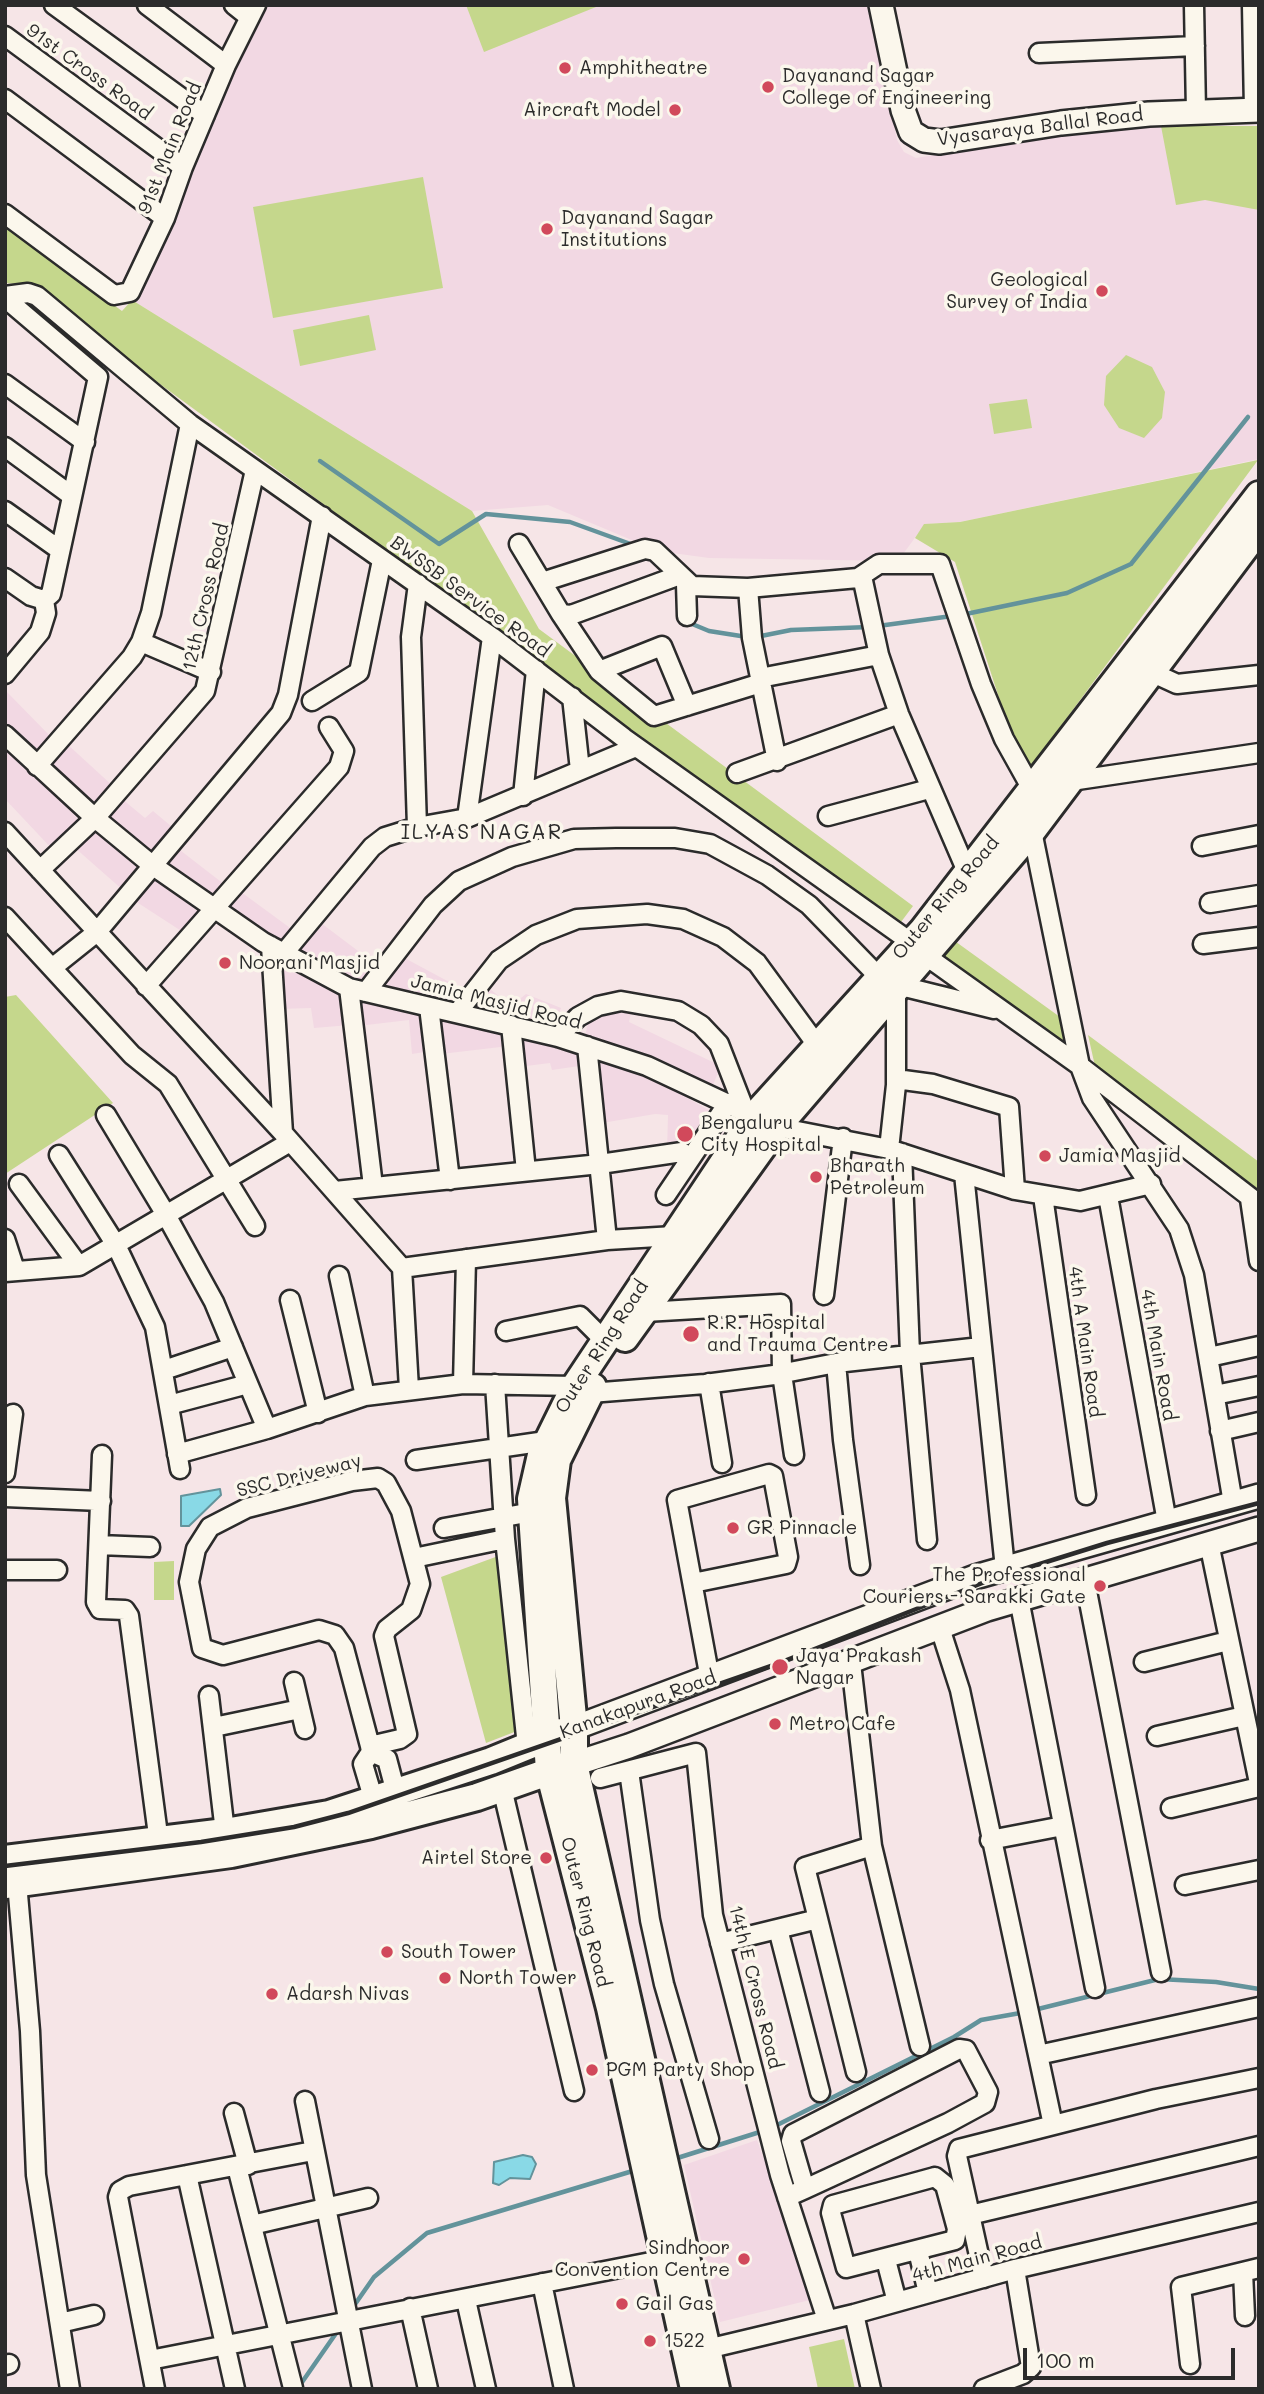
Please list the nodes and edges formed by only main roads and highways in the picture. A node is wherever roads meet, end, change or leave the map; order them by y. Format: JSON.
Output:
{"nodes":[{"id":1,"x":881,"y":5,"type":"edge"},
{"id":2,"x":1256,"y":110,"type":"edge"},
{"id":3,"x":1259,"y":495,"type":"edge"},
{"id":4,"x":1259,"y":530,"type":"edge"},
{"id":5,"x":919,"y":950,"type":"junction"},
{"id":6,"x":892,"y":985,"type":"junction"},
{"id":7,"x":759,"y":1118,"type":"junction"},
{"id":8,"x":582,"y":1389,"type":"junction"},
{"id":9,"x":1259,"y":1496,"type":"edge"},
{"id":10,"x":1259,"y":1529,"type":"edge"},
{"id":11,"x":574,"y":1728,"type":"junction"},
{"id":12,"x":537,"y":1742,"type":"junction"},
{"id":13,"x":561,"y":1767,"type":"junction"},
{"id":14,"x":160,"y":1852,"type":"junction"},
{"id":15,"x":5,"y":1858,"type":"edge"},
{"id":16,"x":11,"y":1884,"type":"edge"},
{"id":17,"x":655,"y":2165,"type":"junction"},
{"id":18,"x":694,"y":2389,"type":"edge"},
{"id":19,"x":716,"y":2389,"type":"edge"}],
"edges":[{"from":1,"to":2,"type":"main road","name":"Vyasaraya Ballal Road"},
{"from":3,"to":5,"type":"highway","name":"Outer Ring Road"},
{"from":4,"to":5,"type":"highway","name":"Outer Ring Road"},
{"from":5,"to":6,"type":"highway","name":"Outer Ring Road"},
{"from":6,"to":7,"type":"highway","name":"Outer Ring Road"},
{"from":6,"to":7,"type":"highway","name":"Outer Ring Road"},
{"from":7,"to":8,"type":"highway","name":"Outer Ring Road"},
{"from":7,"to":8,"type":"highway","name":"Outer Ring Road"},
{"from":8,"to":11,"type":"highway","name":"Outer Ring Road"},
{"from":8,"to":12,"type":"highway","name":"Outer Ring Road"},
{"from":9,"to":11,"type":"main road","name":"Kanakapura Road"},
{"from":10,"to":13,"type":"main road","name":"Kanakapura Road"},
{"from":11,"to":12,"type":"highway","name":"Kanakapura Road"},
{"from":11,"to":13,"type":"highway","name":"Outer Ring Road"},
{"from":12,"to":13,"type":"highway","name":"Outer Ring Road"},
{"from":12,"to":14,"type":"highway","name":"Kanakapura Road"},
{"from":13,"to":14,"type":"highway","name":"Kanakapura Road"},
{"from":13,"to":17,"type":"highway","name":"Outer Ring Road"},
{"from":14,"to":15,"type":"highway","name":"Kanakapura Road"},
{"from":14,"to":16,"type":"highway","name":"Kanakapura Road"},
{"from":17,"to":18,"type":"highway","name":"Outer Ring Road"},
{"from":17,"to":19,"type":"highway","name":"Outer Ring Road"}]}
